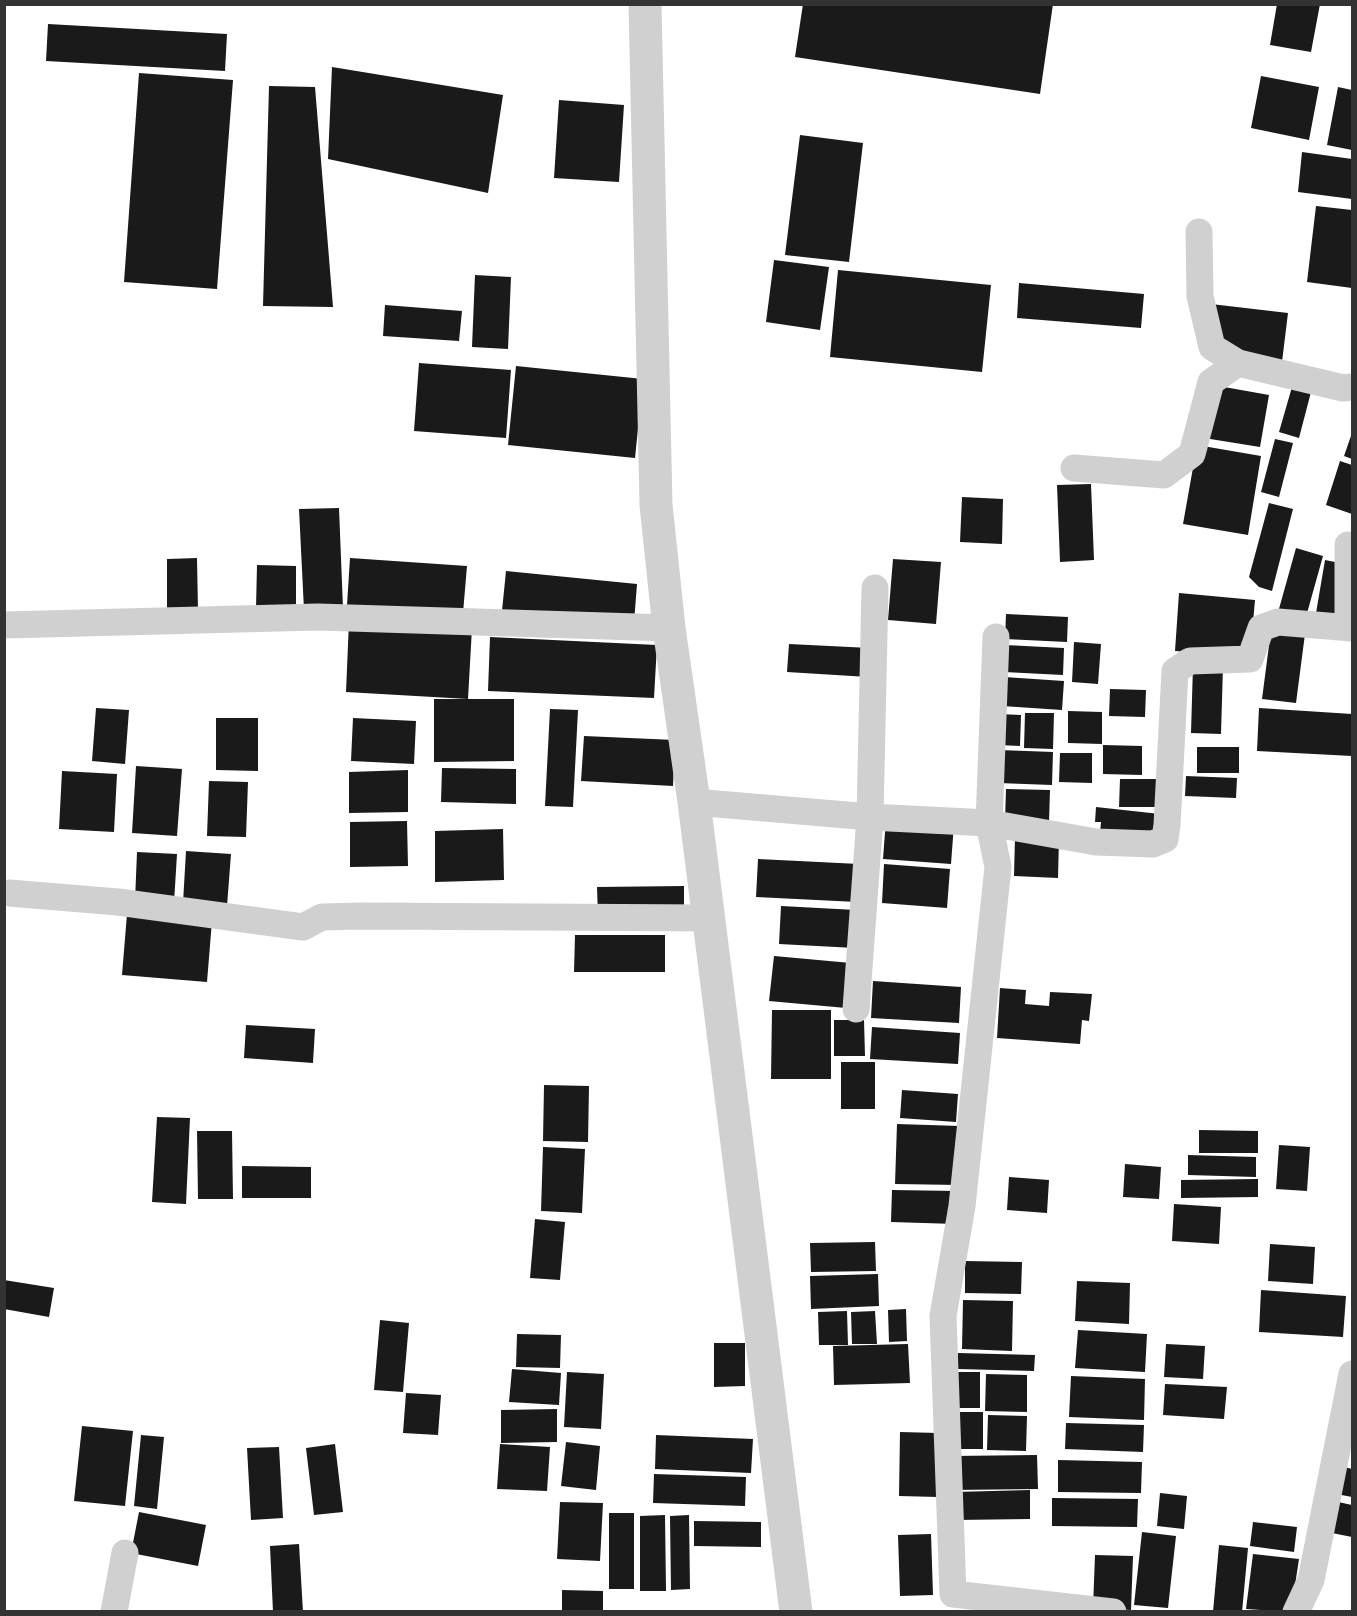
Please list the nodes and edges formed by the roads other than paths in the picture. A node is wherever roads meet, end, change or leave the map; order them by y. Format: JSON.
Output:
{"nodes":[{"id":1,"x":645,"y":4,"type":"edge"},
{"id":2,"x":1199,"y":232,"type":"dead end"},
{"id":3,"x":1238,"y":363,"type":"junction"},
{"id":4,"x":1353,"y":387,"type":"edge"},
{"id":5,"x":1074,"y":468,"type":"dead end"},
{"id":6,"x":1348,"y":545,"type":"dead end"},
{"id":7,"x":875,"y":588,"type":"dead end"},
{"id":8,"x":4,"y":625,"type":"edge"},
{"id":9,"x":669,"y":628,"type":"junction"},
{"id":10,"x":1350,"y":628,"type":"edge"},
{"id":11,"x":996,"y":637,"type":"dead end"},
{"id":12,"x":694,"y":802,"type":"junction"},
{"id":13,"x":870,"y":817,"type":"junction"},
{"id":14,"x":989,"y":823,"type":"junction"},
{"id":15,"x":9,"y":893,"type":"dead end"},
{"id":16,"x":708,"y":918,"type":"junction"},
{"id":17,"x":856,"y":1009,"type":"dead end"},
{"id":18,"x":1353,"y":1374,"type":"edge"},
{"id":19,"x":126,"y":1553,"type":"dead end"},
{"id":20,"x":114,"y":1611,"type":"edge"},
{"id":21,"x":796,"y":1611,"type":"edge"},
{"id":22,"x":1108,"y":1611,"type":"edge"},
{"id":23,"x":1113,"y":1611,"type":"edge"},
{"id":24,"x":1296,"y":1611,"type":"edge"}],
"edges":[{"from":1,"to":9,"type":"street"},
{"from":2,"to":3,"type":"street"},
{"from":3,"to":4,"type":"street"},
{"from":3,"to":5,"type":"street"},
{"from":6,"to":10,"type":"street"},
{"from":7,"to":13,"type":"street"},
{"from":8,"to":9,"type":"street"},
{"from":9,"to":12,"type":"street"},
{"from":10,"to":14,"type":"street"},
{"from":11,"to":14,"type":"street"},
{"from":12,"to":13,"type":"street"},
{"from":12,"to":16,"type":"street"},
{"from":13,"to":14,"type":"street"},
{"from":13,"to":17,"type":"street"},
{"from":14,"to":22,"type":"street"},
{"from":15,"to":16,"type":"street"},
{"from":16,"to":21,"type":"street"},
{"from":18,"to":24,"type":"street"},
{"from":19,"to":20,"type":"street"},
{"from":22,"to":23,"type":"street"}]}
